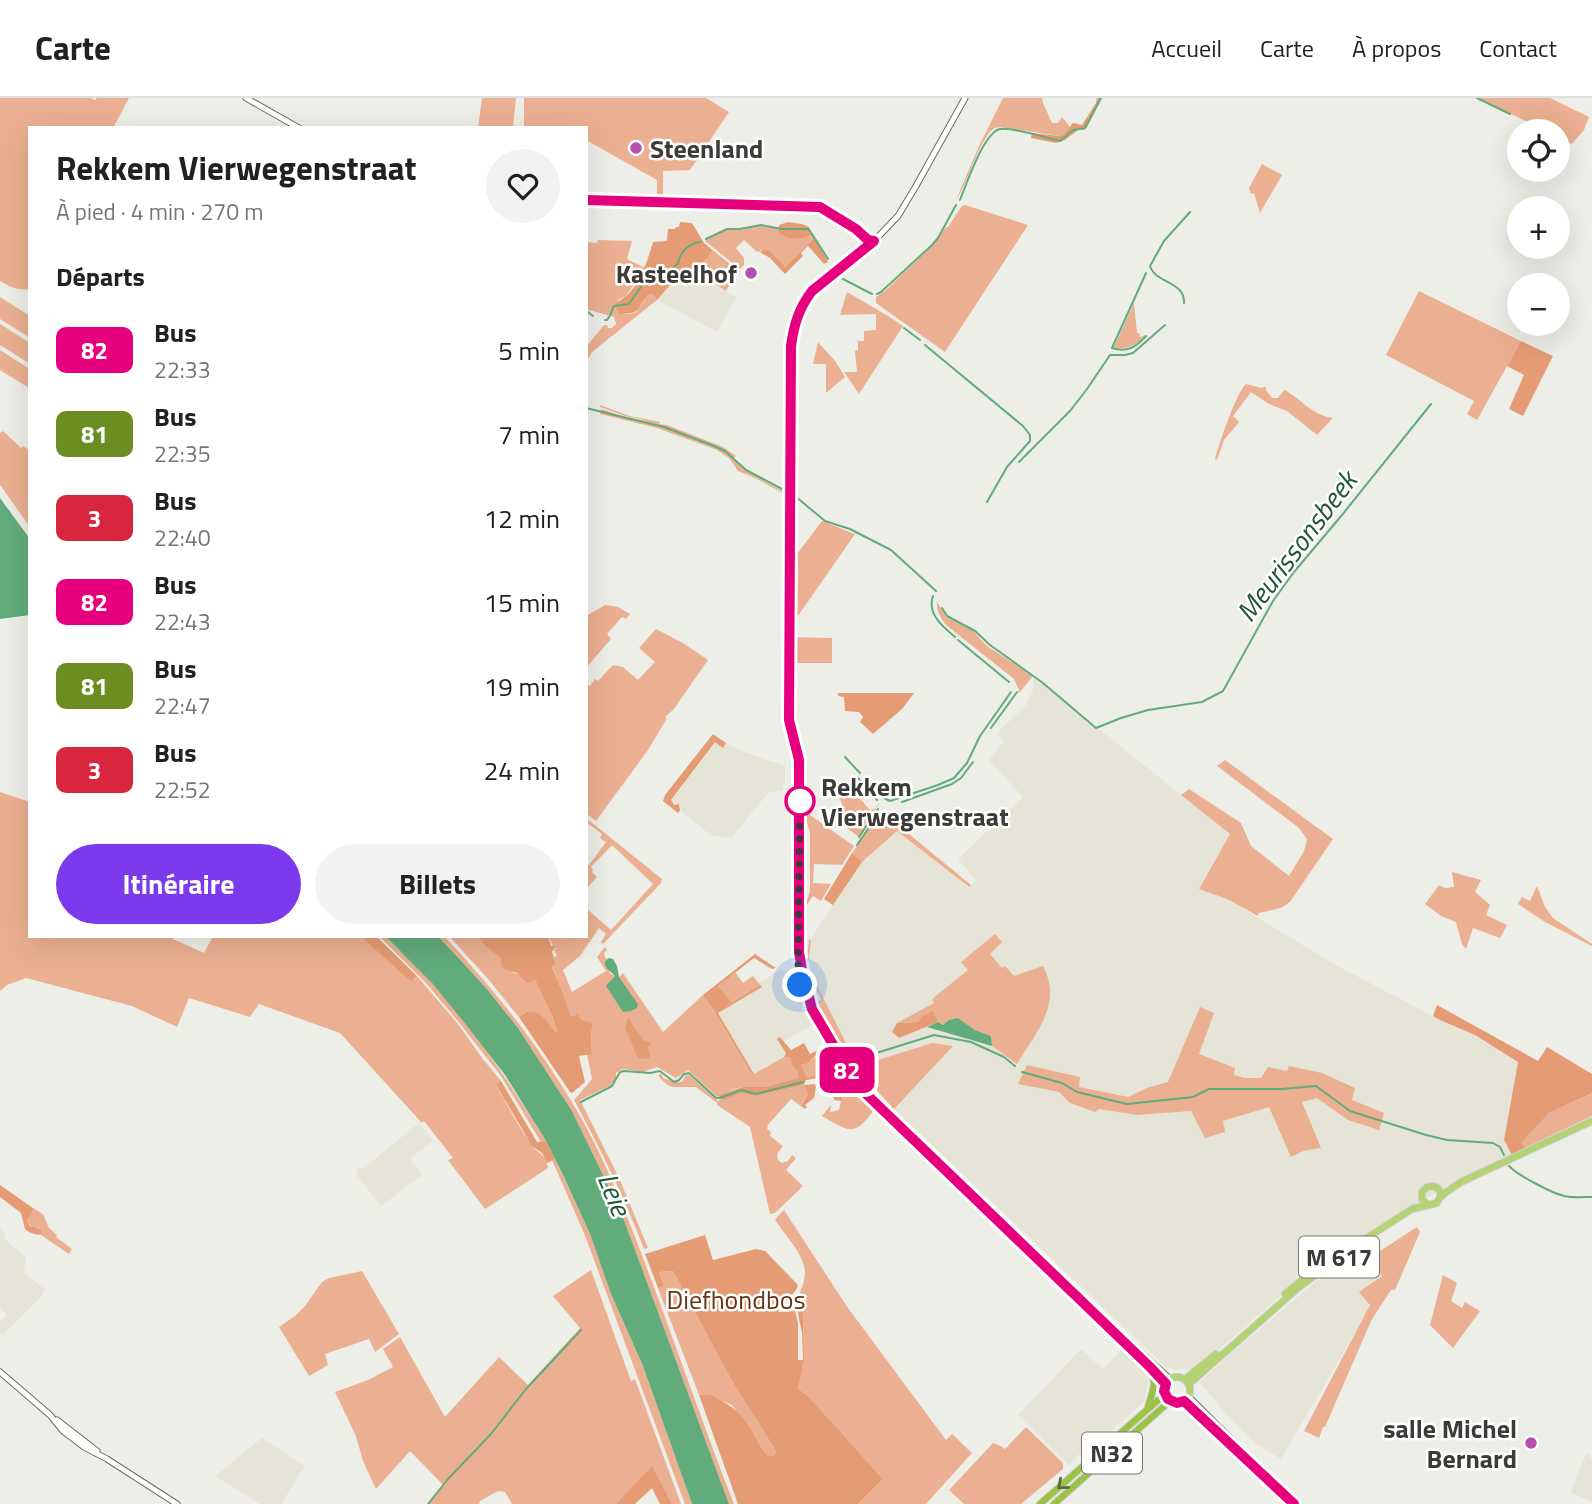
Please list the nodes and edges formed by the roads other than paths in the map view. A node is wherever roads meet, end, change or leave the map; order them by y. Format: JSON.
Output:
{"nodes":[{"id":1,"x":246,"y":98,"type":"edge"},
{"id":2,"x":965,"y":98,"type":"edge"},
{"id":3,"x":295,"y":126,"type":"edge"},
{"id":4,"x":588,"y":200,"type":"edge"},
{"id":5,"x":873,"y":241,"type":"junction"},
{"id":6,"x":1592,"y":1124,"type":"edge"},
{"id":7,"x":1461,"y":1182,"type":"junction"},
{"id":8,"x":1437,"y":1188,"type":"junction"},
{"id":9,"x":1422,"y":1195,"type":"junction"},
{"id":10,"x":1440,"y":1198,"type":"junction"},
{"id":11,"x":1428,"y":1205,"type":"junction"},
{"id":12,"x":1068,"y":1288,"type":"junction"},
{"id":13,"x":1150,"y":1367,"type":"junction"},
{"id":14,"x":0,"y":1372,"type":"edge"},
{"id":15,"x":1168,"y":1381,"type":"junction"},
{"id":16,"x":1187,"y":1382,"type":"junction"},
{"id":17,"x":1165,"y":1394,"type":"junction"},
{"id":18,"x":1186,"y":1399,"type":"junction"},
{"id":19,"x":1170,"y":1401,"type":"junction"},
{"id":20,"x":1147,"y":1409,"type":"junction"},
{"id":21,"x":177,"y":1504,"type":"edge"},
{"id":22,"x":1040,"y":1504,"type":"edge"},
{"id":23,"x":1054,"y":1504,"type":"edge"},
{"id":24,"x":1294,"y":1504,"type":"edge"}],
"edges":[{"from":1,"to":3,"type":"main road"},
{"from":2,"to":5,"type":"main road"},
{"from":4,"to":5,"type":"main road"},
{"from":5,"to":12,"type":"main road"},
{"from":6,"to":7,"type":"main road"},
{"from":7,"to":8,"type":"main road"},
{"from":7,"to":10,"type":"main road"},
{"from":8,"to":9,"type":"main road"},
{"from":8,"to":10,"type":"main road"},
{"from":9,"to":11,"type":"main road"},
{"from":9,"to":16,"type":"main road","number":"M 617"},
{"from":10,"to":11,"type":"main road"},
{"from":11,"to":16,"type":"main road","number":"M 617"},
{"from":12,"to":13,"type":"main road"},
{"from":12,"to":15,"type":"main road"},
{"from":13,"to":15,"type":"main road"},
{"from":13,"to":20,"type":"highway"},
{"from":14,"to":21,"type":"main road"},
{"from":15,"to":16,"type":"main road"},
{"from":15,"to":17,"type":"main road"},
{"from":16,"to":18,"type":"main road"},
{"from":17,"to":19,"type":"main road"},
{"from":17,"to":20,"type":"highway","number":"N32"},
{"from":18,"to":19,"type":"main road"},
{"from":18,"to":24,"type":"main road"},
{"from":19,"to":23,"type":"highway","number":"N32"},
{"from":20,"to":22,"type":"highway","number":"N32","one_way":true}]}
